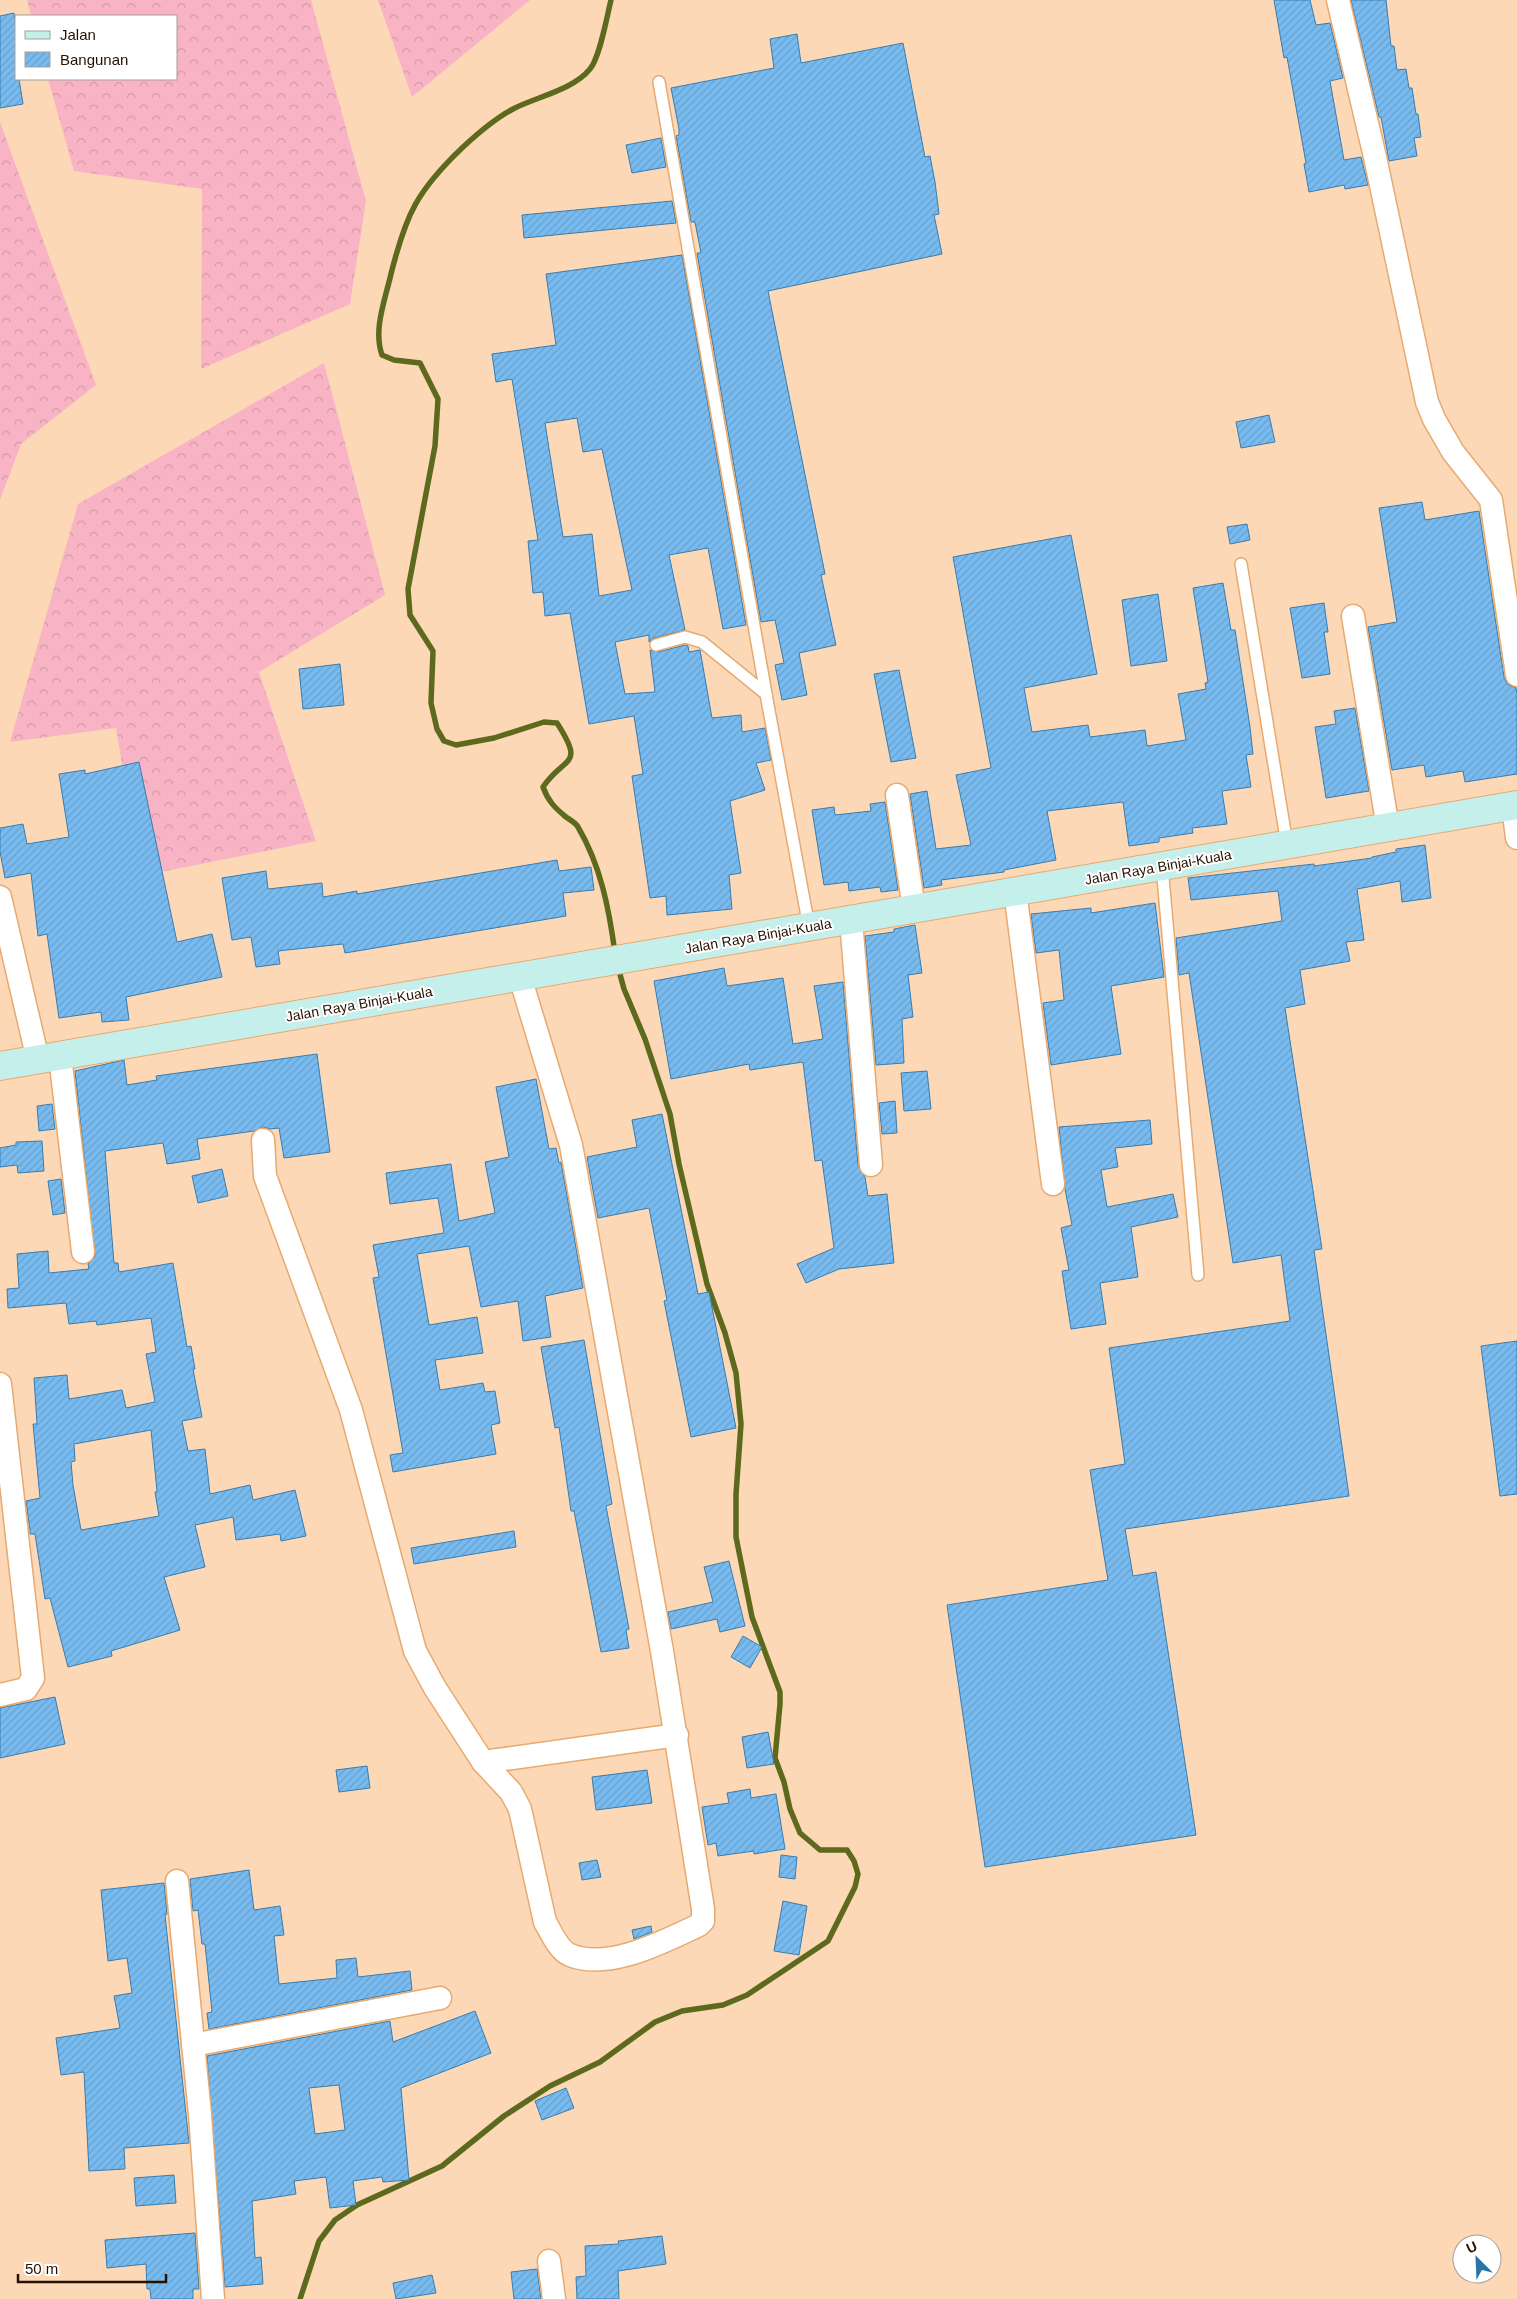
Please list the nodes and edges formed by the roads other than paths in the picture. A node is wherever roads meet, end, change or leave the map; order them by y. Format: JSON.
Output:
{"nodes":[{"id":1,"x":1338,"y":0,"type":"edge"},
{"id":2,"x":659,"y":82,"type":"dead end"},
{"id":3,"x":1241,"y":564,"type":"dead end"},
{"id":4,"x":1352,"y":616,"type":"dead end"},
{"id":5,"x":656,"y":645,"type":"dead end"},
{"id":6,"x":1517,"y":675,"type":"edge"},
{"id":7,"x":766,"y":694,"type":"junction"},
{"id":8,"x":897,"y":795,"type":"dead end"},
{"id":9,"x":1515,"y":806,"type":"edge"},
{"id":10,"x":1388,"y":828,"type":"junction"},
{"id":11,"x":1517,"y":838,"type":"edge"},
{"id":12,"x":1287,"y":844,"type":"junction"},
{"id":13,"x":1162,"y":866,"type":"junction"},
{"id":14,"x":1015,"y":891,"type":"junction"},
{"id":15,"x":0,"y":898,"type":"edge"},
{"id":16,"x":914,"y":909,"type":"junction"},
{"id":17,"x":851,"y":920,"type":"junction"},
{"id":18,"x":809,"y":927,"type":"junction"},
{"id":19,"x":520,"y":977,"type":"junction"},
{"id":20,"x":49,"y":1058,"type":"junction"},
{"id":21,"x":0,"y":1066,"type":"edge"},
{"id":22,"x":263,"y":1140,"type":"dead end"},
{"id":23,"x":871,"y":1166,"type":"dead end"},
{"id":24,"x":1053,"y":1184,"type":"dead end"},
{"id":25,"x":83,"y":1252,"type":"dead end"},
{"id":26,"x":1198,"y":1275,"type":"dead end"},
{"id":27,"x":0,"y":1384,"type":"edge"},
{"id":28,"x":0,"y":1695,"type":"edge"},
{"id":29,"x":676,"y":1735,"type":"junction"},
{"id":30,"x":483,"y":1762,"type":"junction"},
{"id":31,"x":177,"y":1880,"type":"dead end"},
{"id":32,"x":440,"y":1998,"type":"dead end"},
{"id":33,"x":193,"y":2045,"type":"junction"},
{"id":34,"x":549,"y":2261,"type":"dead end"},
{"id":35,"x":213,"y":2299,"type":"edge"},
{"id":36,"x":554,"y":2299,"type":"edge"}],
"edges":[{"from":1,"to":6,"type":"street"},
{"from":2,"to":7,"type":"lane"},
{"from":3,"to":12,"type":"lane"},
{"from":4,"to":10,"type":"street"},
{"from":5,"to":7,"type":"lane"},
{"from":7,"to":18,"type":"lane"},
{"from":8,"to":16,"type":"street"},
{"from":9,"to":10,"type":"main road","name":"Jalan Raya Binjai-Kuala"},
{"from":9,"to":11,"type":"street"},
{"from":10,"to":12,"type":"main road","name":"Jalan Raya Binjai-Kuala"},
{"from":12,"to":13,"type":"main road","name":"Jalan Raya Binjai-Kuala"},
{"from":13,"to":14,"type":"main road","name":"Jalan Raya Binjai-Kuala"},
{"from":13,"to":26,"type":"lane"},
{"from":14,"to":16,"type":"main road","name":"Jalan Raya Binjai-Kuala"},
{"from":14,"to":24,"type":"street"},
{"from":15,"to":20,"type":"street"},
{"from":16,"to":17,"type":"main road","name":"Jalan Raya Binjai-Kuala"},
{"from":17,"to":18,"type":"main road","name":"Jalan Raya Binjai-Kuala"},
{"from":17,"to":23,"type":"street"},
{"from":18,"to":19,"type":"main road","name":"Jalan Raya Binjai-Kuala"},
{"from":19,"to":20,"type":"main road","name":"Jalan Raya Binjai-Kuala"},
{"from":19,"to":29,"type":"street"},
{"from":20,"to":21,"type":"main road","name":"Jalan Raya Binjai-Kuala"},
{"from":20,"to":25,"type":"street"},
{"from":22,"to":30,"type":"street"},
{"from":27,"to":28,"type":"street"},
{"from":29,"to":30,"type":"street"},
{"from":29,"to":30,"type":"street"},
{"from":31,"to":33,"type":"street"},
{"from":32,"to":33,"type":"street"},
{"from":33,"to":35,"type":"street"},
{"from":34,"to":36,"type":"street"}]}
